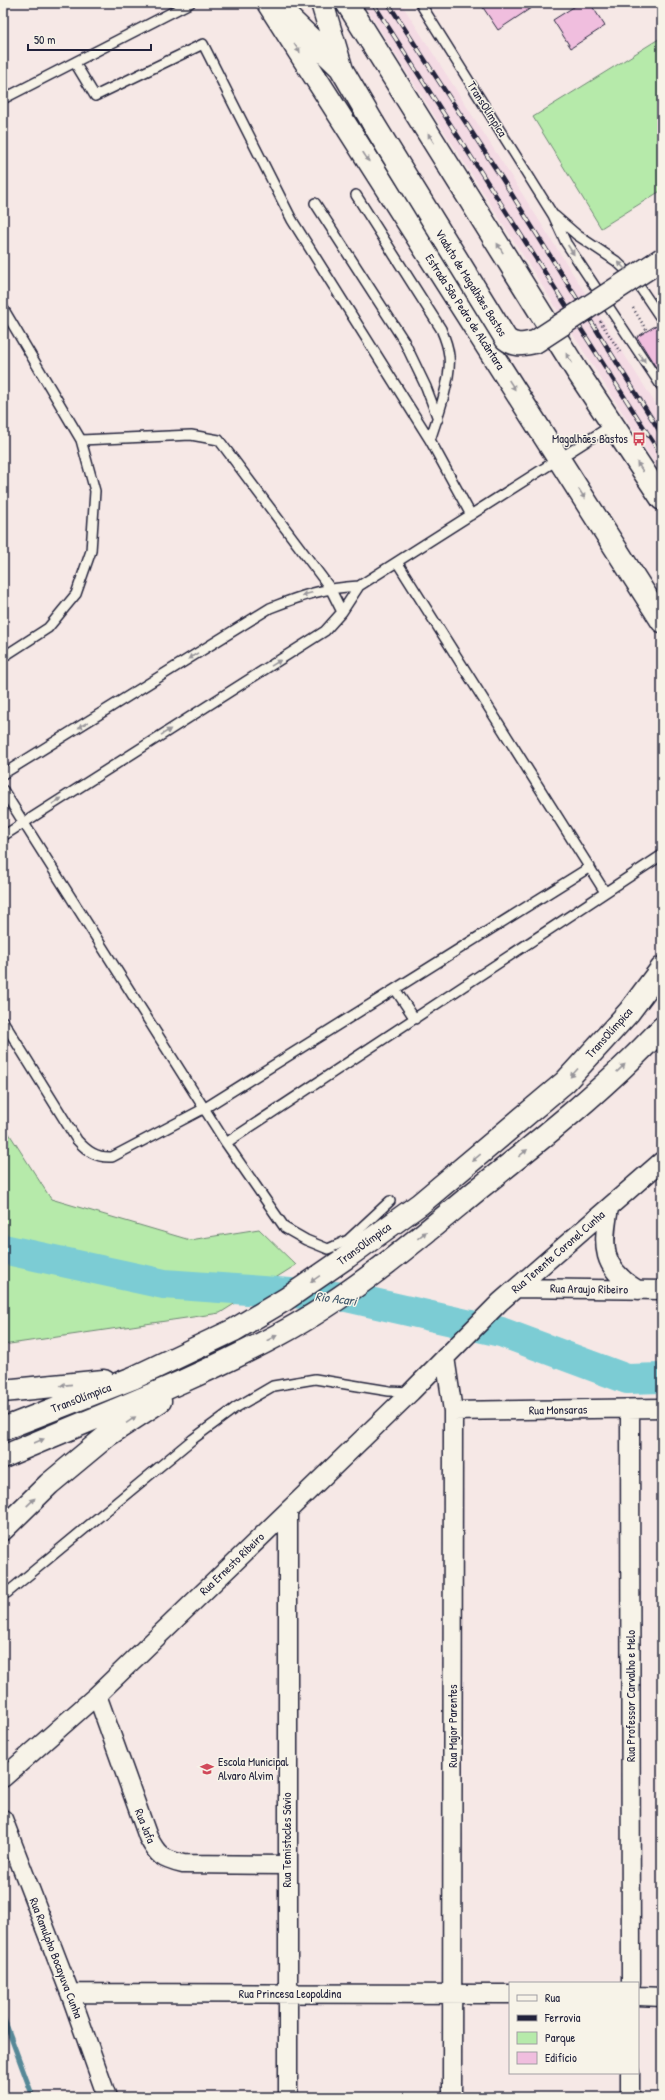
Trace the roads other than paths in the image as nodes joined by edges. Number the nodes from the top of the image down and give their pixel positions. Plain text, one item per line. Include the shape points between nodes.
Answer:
1 (190, 3) edge
2 (268, 3) edge
3 (274, 3) edge
4 (322, 3) edge
5 (347, 3) edge
6 (420, 3) edge
7 (75, 63) junction
8 (342, 70) junction
9 (3, 99) edge
10 (356, 194) dead end
11 (315, 203) dead end
12 (553, 215) junction
13 (662, 259) edge
14 (3, 308) edge
15 (662, 320) edge
16 (662, 388) edge
17 (438, 419) junction
18 (612, 425) junction
19 (81, 440) junction
20 (430, 440) junction
21 (559, 459) junction
22 (662, 499) edge
23 (471, 515) junction
24 (397, 562) junction
25 (359, 586) junction
26 (330, 588) junction
27 (342, 612) junction
28 (660, 613) edge
29 (3, 657) edge
30 (3, 774) edge
31 (3, 790) edge
32 (24, 822) junction
33 (3, 836) edge
34 (662, 855) edge
35 (590, 867) junction
36 (605, 892) junction
37 (662, 968) edge
38 (395, 989) junction
39 (415, 1019) junction
40 (3, 1021) edge
41 (662, 1028) edge
42 (205, 1108) junction
43 (226, 1143) junction
44 (662, 1161) edge
45 (390, 1201) dead end
46 (609, 1208) junction
47 (517, 1288) junction
48 (638, 1290) junction
49 (662, 1290) edge
50 (451, 1351) junction
51 (234, 1358) junction
52 (133, 1378) junction
53 (3, 1391) edge
54 (411, 1392) junction
55 (662, 1408) edge
56 (630, 1409) junction
57 (453, 1411) junction
58 (3, 1429) edge
59 (3, 1457) edge
60 (288, 1511) junction
61 (3, 1529) edge
62 (7, 1594) dead end
63 (97, 1695) junction
64 (3, 1778) edge
65 (3, 1819) edge
66 (287, 1865) junction
67 (631, 1982) edge
68 (70, 1993) junction
69 (452, 1994) junction
70 (509, 1994) edge
71 (288, 1995) junction
72 (639, 1996) edge
73 (662, 1996) edge
74 (630, 2074) edge
75 (107, 2097) edge
76 (288, 2097) edge
77 (452, 2097) edge
78 (630, 2097) edge

1 - 7 lane
2 -> 21 main road, Estrada São Pedro de Alcântara
3 - 8 main road, Viaduto de Magalhães Bastos
4 - 8 main road, Viaduto de Magalhães Bastos
18 -> 5 main road
6 - 12 lane, TransOlímpica
7 - 9 lane
7 - 20 lane via 95,96 203,44 292,220
8 - 13 main road, Viaduto de Magalhães Bastos, bridge via 372,123 506,339 511,343 518,345 535,342
10 - 17 lane via 441,329 447,343 449,370
11 - 17 lane via 404,341
15 -> 12 lane, TransOlímpica via 633,277 616,261
12 -> 16 lane, TransOlímpica via 566,243
14 - 19 lane
17 - 20 lane
18 - 21 lane
22 -> 18 main road
19 - 26 lane via 191,435 219,440
19 - 29 lane via 95,491 91,552 76,594 48,628
20 - 23 lane
21 - 23 lane
21 -> 28 main road, Estrada São Pedro de Alcântara
23 - 24 lane
24 - 25 lane
24 - 35 lane
25 - 26 lane
25 - 27 lane
26 - 27 lane
26 -> 30 lane via 301,595 270,608
32 -> 27 lane via 294,652 325,631
31 - 32 lane
32 - 33 lane
32 - 42 lane
34 - 36 lane
35 - 36 lane
35 - 38 lane
36 - 39 lane
37 -> 52 main road, TransOlímpica via 629,1012 565,1082 420,1204 286,1299 234,1330
38 - 39 lane
38 - 42 lane
39 - 43 lane
40 - 42 lane via 77,1140 87,1151 104,1158 112,1158
51 -> 41 main road, TransOlímpica via 319,1311 392,1260 534,1145 598,1090
42 - 43 lane
43 - 45 lane via 285,1228 328,1249 348,1240
44 - 46 street, Rua Tenente Coronel Cunha
46 - 47 street, Rua Tenente Coronel Cunha
46 - 48 street via 604,1234 607,1256 616,1274
47 - 48 street, Rua Araujo Ribeiro
47 - 50 street, Rua Tenente Coronel Cunha
48 - 49 street, Rua Araujo Ribeiro
50 - 54 street, Rua Ernesto Ribeiro
50 - 57 street, Rua Major Parentes
59 -> 51 main road, TransOlímpica
61 -> 51 main road via 49,1484 108,1435
52 -> 53 main road
52 - 58 main road, TransOlímpica
54 - 60 street, Rua Ernesto Ribeiro
54 - 62 lane via 315,1379 273,1386 235,1408 193,1439
55 - 56 street, Rua Monsaras
56 - 57 street, Rua Monsaras
56 - 67 street, Rua Professor Carvalho e Melo
57 - 69 street, Rua Major Parentes
60 - 63 street, Rua Ernesto Ribeiro
60 - 66 street, Rua Temistocles Sávio
63 - 64 street, Rua Ernesto Ribeiro
63 - 66 street, Rua Jafa via 156,1853 167,1860 183,1864
65 - 68 street, Rua Ranulpho Bocayuva Cunha
66 - 71 street, Rua Temistocles Sávio
68 - 71 street, Rua Princesa Leopoldina
68 - 75 street, Rua Ranulpho Bocayuva Cunha
69 - 70 street, Rua Princesa Leopoldina
69 - 71 street, Rua Princesa Leopoldina
69 - 77 street, Rua Major Parentes
71 - 76 street, Rua Temistocles Sávio
72 - 73 street
74 - 78 street

